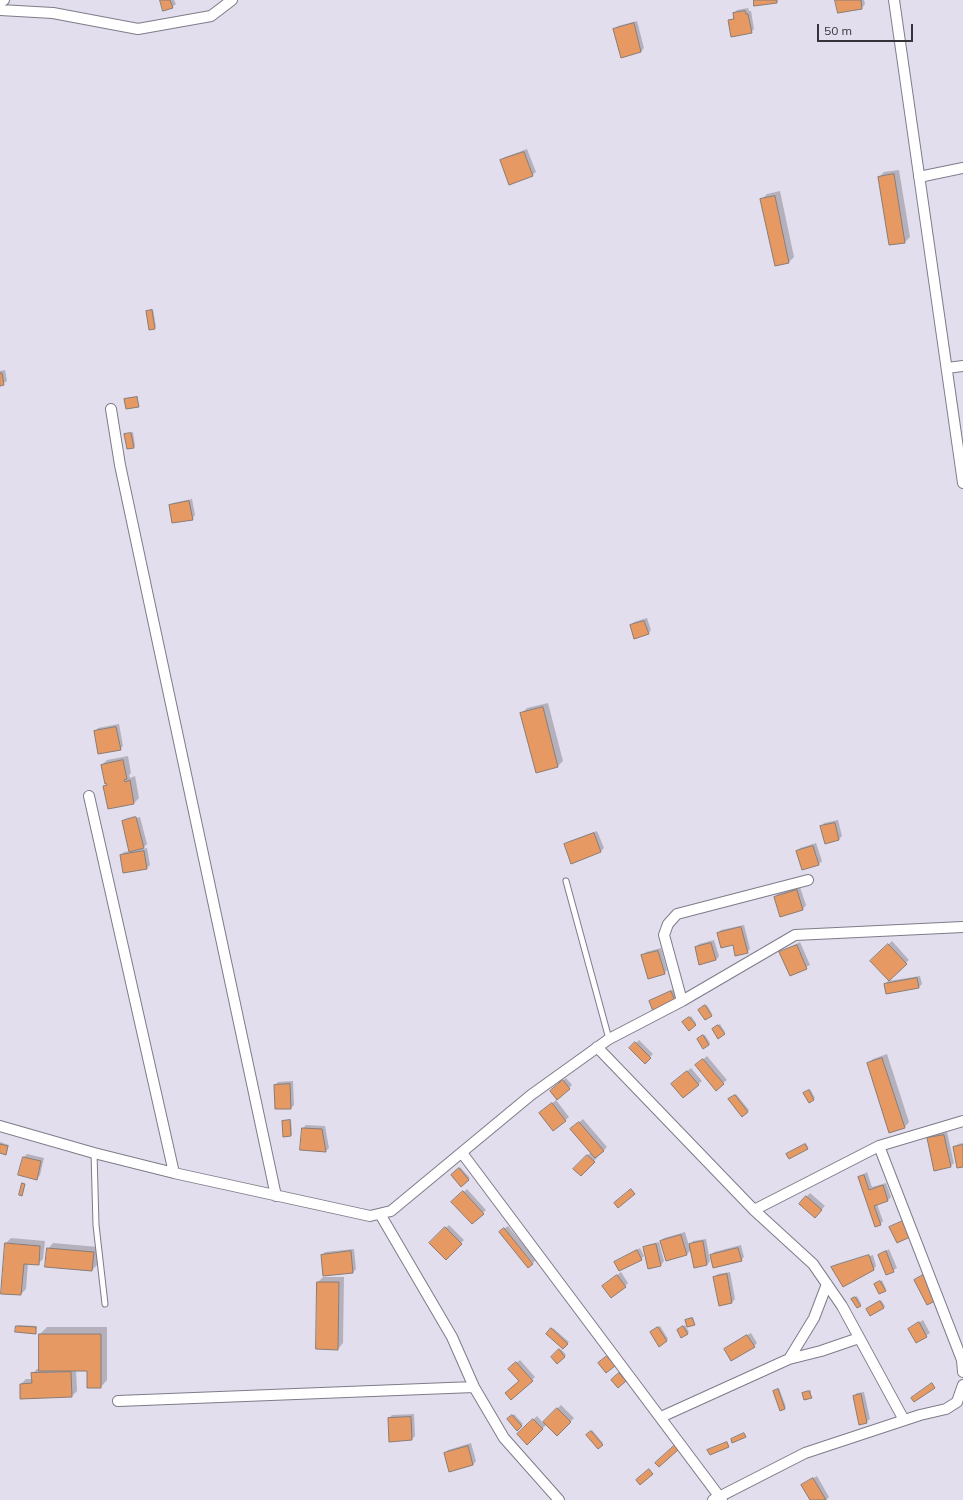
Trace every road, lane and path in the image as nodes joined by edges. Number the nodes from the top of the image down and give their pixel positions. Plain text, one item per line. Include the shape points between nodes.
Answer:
1 (4, 0) edge
2 (232, 0) edge
3 (894, 0) edge
4 (0, 2) edge
5 (0, 10) edge
6 (963, 168) edge
7 (919, 176) junction
8 (963, 366) edge
9 (947, 368) junction
10 (111, 409) dead end
11 (962, 470) edge
12 (963, 482) edge
13 (89, 796) dead end
14 (808, 880) dead end
15 (566, 881) dead end
16 (963, 927) edge
17 (682, 1001) junction
18 (609, 1039) junction
19 (597, 1047) junction
20 (963, 1121) edge
21 (0, 1126) edge
22 (880, 1146) junction
23 (94, 1153) junction
24 (462, 1153) junction
25 (174, 1173) junction
26 (276, 1196) junction
27 (754, 1210) junction
28 (380, 1214) junction
29 (826, 1284) junction
30 (105, 1304) dead end
31 (859, 1338) junction
32 (789, 1359) junction
33 (963, 1372) edge
34 (963, 1385) edge
35 (474, 1387) junction
36 (118, 1400) dead end
37 (660, 1417) junction
38 (904, 1420) junction
39 (718, 1499) edge
40 (559, 1500) edge

1 - 4 street
2 - 5 street via 211,16 138,29 53,13
3 - 7 street
6 - 7 street
7 - 9 street
8 - 9 street
9 - 11 street
10 - 26 street via 122,473
11 - 12 street
13 - 25 street
14 - 17 street via 676,914 664,935
15 - 18 lane
16 - 17 street via 795,935
17 - 18 street
18 - 19 street
19 - 24 street via 531,1095
19 - 27 street
20 - 22 street
21 - 23 street
22 - 27 street
22 - 33 street via 962,1360
23 - 25 street
23 - 30 lane via 96,1225
24 - 28 street via 391,1211
24 - 37 street
25 - 26 street
26 - 28 street via 370,1216
27 - 29 street via 813,1264
28 - 35 street via 452,1337
29 - 31 street via 842,1306
29 - 32 street via 814,1318
31 - 32 street
31 - 38 street
32 - 37 street
34 - 38 street via 957,1402 946,1409
35 - 36 street
35 - 40 street via 504,1438
37 - 39 street
38 - 39 street via 805,1453

